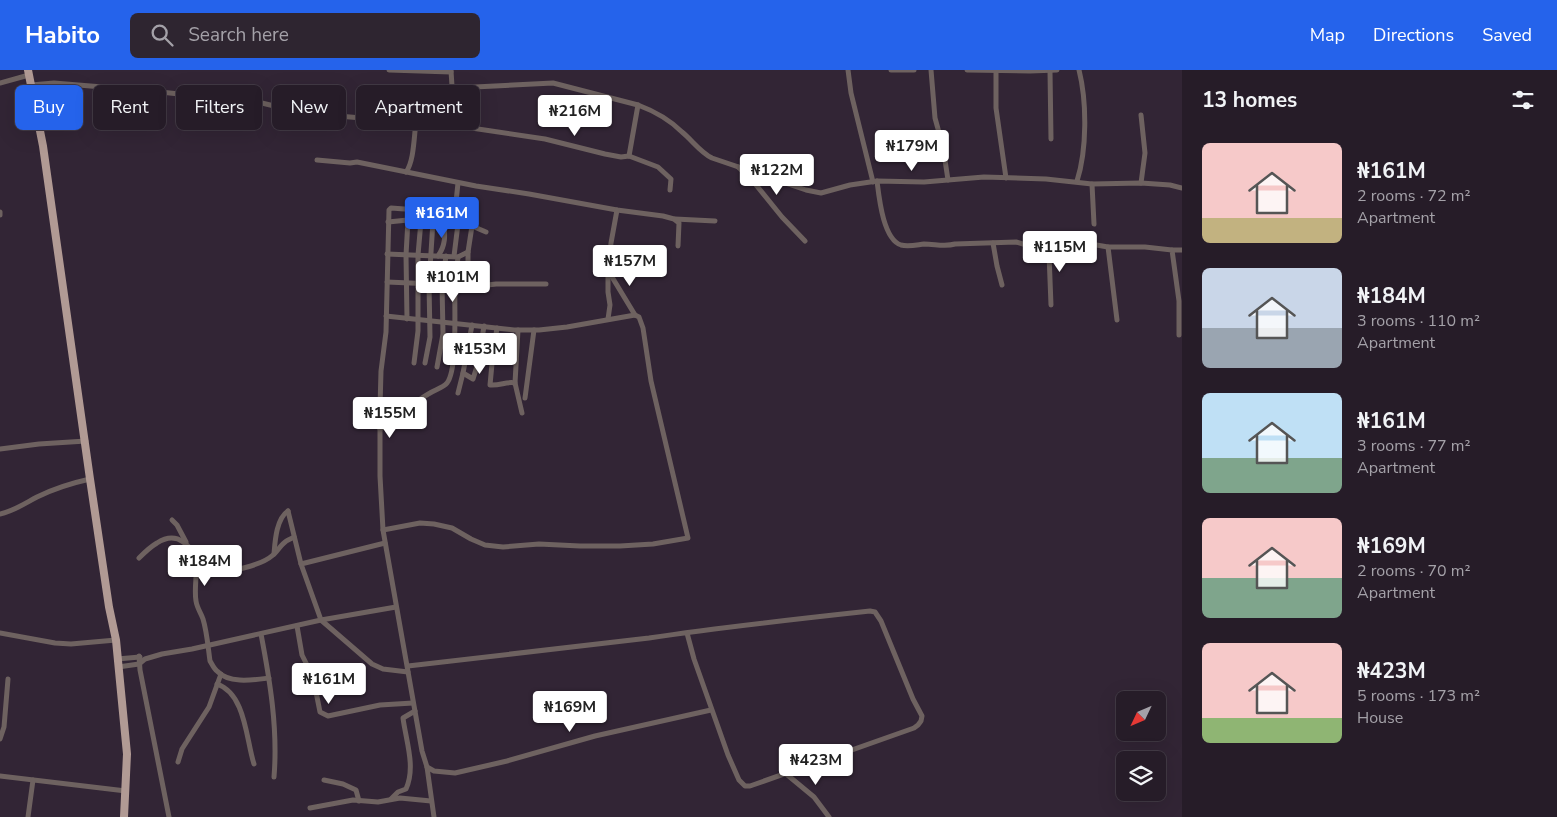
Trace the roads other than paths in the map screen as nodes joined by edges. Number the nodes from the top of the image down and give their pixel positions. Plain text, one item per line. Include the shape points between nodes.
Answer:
1 (389, 70) edge
2 (848, 70) edge
3 (891, 70) edge
4 (914, 70) edge
5 (931, 70) edge
6 (966, 70) edge
7 (1057, 70) edge
8 (1079, 70) edge
9 (451, 71) edge
10 (996, 71) edge
11 (1050, 71) edge
12 (29, 73) edge
13 (0, 82) edge
14 (31, 85) joint
15 (78, 85) edge
16 (83, 85) edge
17 (453, 85) edge
18 (480, 87) edge
19 (638, 105) junction
20 (1140, 115) dead end
21 (356, 117) edge
22 (40, 130) edge
23 (415, 130) edge
24 (476, 130) edge
25 (1051, 139) dead end
26 (628, 156) junction
27 (317, 160) dead end
28 (735, 165) junction
29 (406, 172) junction
30 (1006, 178) junction
31 (948, 180) junction
32 (875, 181) junction
33 (1077, 181) junction
34 (1141, 182) junction
35 (458, 183) junction
36 (1092, 184) junction
37 (1182, 188) edge
38 (670, 190) dead end
39 (616, 210) junction
40 (674, 219) junction
41 (408, 220) junction
42 (422, 221) junction
43 (433, 221) junction
44 (715, 221) dead end
45 (388, 222) junction
46 (444, 222) junction
47 (458, 224) junction
48 (1094, 224) dead end
49 (472, 226) junction
50 (486, 232) dead end
51 (806, 241) dead end
52 (993, 243) junction
53 (1047, 245) junction
54 (678, 246) dead end
55 (1108, 247) junction
56 (1172, 250) junction
57 (1182, 250) edge
58 (468, 252) junction
59 (387, 254) junction
60 (406, 255) junction
61 (418, 255) junction
62 (432, 256) junction
63 (438, 256) junction
64 (446, 256) junction
65 (456, 256) junction
66 (468, 261) junction
67 (609, 272) junction
68 (387, 282) junction
69 (406, 283) junction
70 (418, 284) junction
71 (429, 284) junction
72 (442, 284) junction
73 (455, 284) junction
74 (546, 284) dead end
75 (468, 285) junction
76 (1002, 285) dead end
77 (1051, 305) dead end
78 (635, 315) junction
79 (386, 316) junction
80 (1180, 316) edge
81 (407, 319) junction
82 (608, 319) junction
83 (419, 320) junction
84 (1116, 320) dead end
85 (430, 321) junction
86 (444, 322) junction
87 (454, 323) junction
88 (472, 325) junction
89 (484, 326) junction
90 (497, 328) junction
91 (518, 330) junction
92 (534, 330) junction
93 (1179, 335) dead end
94 (414, 363) dead end
95 (426, 363) dead end
96 (437, 367) dead end
97 (463, 373) junction
98 (515, 383) junction
99 (458, 393) dead end
100 (525, 398) dead end
101 (522, 413) dead end
102 (380, 429) junction
103 (86, 441) junction
104 (0, 449) edge
105 (90, 479) junction
106 (0, 514) edge
107 (172, 520) dead end
108 (383, 530) junction
109 (294, 537) junction
110 (186, 543) junction
111 (385, 543) junction
112 (192, 550) junction
113 (274, 555) junction
114 (139, 558) dead end
115 (301, 564) junction
116 (396, 607) junction
117 (321, 620) junction
118 (297, 626) junction
119 (0, 633) edge
120 (687, 633) junction
121 (261, 634) junction
122 (116, 640) junction
123 (208, 646) junction
124 (138, 656) junction
125 (145, 659) junction
126 (118, 663) junction
127 (139, 664) junction
128 (408, 669) junction
129 (221, 674) junction
130 (269, 678) junction
131 (8, 679) dead end
132 (217, 684) junction
133 (414, 703) junction
134 (711, 710) junction
135 (415, 711) junction
136 (0, 739) edge
137 (178, 762) dead end
138 (254, 764) dead end
139 (427, 767) junction
140 (785, 773) junction
141 (0, 776) edge
142 (274, 777) dead end
143 (33, 780) junction
144 (324, 780) dead end
145 (126, 790) junction
146 (390, 800) junction
147 (359, 801) junction
148 (431, 801) junction
149 (310, 808) dead end
150 (28, 817) edge
151 (124, 817) edge
152 (169, 817) edge
153 (434, 817) edge
154 (829, 817) edge

1 - 9 street
2 - 32 street via 851,93
3 - 4 street
5 - 31 street via 935,118
6 - 10 street
7 - 11 street
8 - 33 street via 1085,106 1084,151
9 - 17 street
10 - 11 street
10 - 30 street via 996,108
11 - 25 street
12 - 13 street
12 - 14 main road
14 - 15 street
16 - 21 street via 245,99 314,114
18 - 19 street via 553,83
19 - 26 street
19 - 28 street via 681,130 707,155
20 - 34 street via 1145,153
22 - 103 main road
23 - 29 street via 411,162
24 - 26 street via 545,139 605,154
26 - 38 street via 658,167 670,179
27 - 29 street via 357,162
28 - 32 street via 821,193
28 - 51 street
29 - 35 street
30 - 31 street
30 - 33 street
31 - 32 street
32 - 52 street via 889,233 897,243 946,246
33 - 36 street
34 - 36 street
34 - 37 street
35 - 39 street
35 - 45 street via 458,208 391,208
36 - 48 street
39 - 40 street
39 - 67 street
40 - 44 street
40 - 54 street via 679,223
41 - 42 street
41 - 45 street
41 - 60 street
42 - 43 street
42 - 61 street
43 - 46 street
43 - 62 street
45 - 59 street
46 - 47 street
46 - 63 street via 445,243
47 - 49 street
47 - 65 street
49 - 50 street
49 - 58 street
52 - 53 street via 1021,243 1036,248
52 - 76 street
53 - 55 street via 1085,243
53 - 77 street
55 - 56 street
55 - 84 street
56 - 57 street
56 - 80 street
58 - 65 street
58 - 66 street
59 - 60 street
59 - 68 street
60 - 61 street
60 - 69 street
61 - 62 street
61 - 70 street
62 - 63 street
62 - 71 street
63 - 64 street
64 - 65 street
64 - 72 street
65 - 66 street
65 - 73 street
66 - 75 street
67 - 78 street
67 - 82 street
68 - 69 street
68 - 79 street
69 - 70 street
69 - 81 street
70 - 71 street
70 - 83 street
71 - 72 street
71 - 85 street
72 - 73 street
72 - 86 street
73 - 75 street
73 - 87 street
74 - 75 street
78 - 82 street
78 - 108 street via 642,321 651,381 688,538 628,546 540,544 503,547 485,544 452,528 434,524 420,523
79 - 81 street
79 - 102 street
80 - 93 street
81 - 83 street
82 - 92 street
83 - 85 street
83 - 94 street
85 - 86 street
85 - 95 street
86 - 87 street
86 - 96 street
87 - 88 street
87 - 102 street via 454,356 446,384
88 - 89 street
88 - 97 street
89 - 90 street
89 - 97 street via 473,379
90 - 91 street
90 - 98 street via 490,385
91 - 92 street
91 - 98 street
92 - 100 street
97 - 99 street
98 - 101 street
102 - 108 street
103 - 104 street
103 - 105 main road
105 - 106 street
105 - 122 main road
107 - 110 street
108 - 111 street
109 - 113 street via 284,542
109 - 113 street via 288,511 277,533
109 - 115 street
110 - 112 street
110 - 114 street via 178,538 167,538
111 - 115 street
111 - 116 street
112 - 113 street via 207,566 223,571 253,566
112 - 123 street via 196,567 196,603 203,618
115 - 117 street
116 - 117 street
116 - 128 street
117 - 118 street
117 - 128 street via 372,664 383,669
118 - 121 street
118 - 133 street via 302,655 312,678 320,712 328,716 380,704
119 - 122 street via 55,644
120 - 128 street
120 - 134 street
120 - 140 street via 870,611 878,616 922,716 921,721 914,728
121 - 123 street
121 - 130 street
122 - 126 main road
123 - 125 street
123 - 129 street via 210,661
124 - 125 street
124 - 126 street
124 - 127 street
125 - 127 street
126 - 127 street
126 - 145 main road via 127,754
127 - 152 street
128 - 133 street
129 - 130 street via 240,680
129 - 132 street
130 - 142 street via 276,740
131 - 136 street
132 - 137 street via 210,707 182,749
132 - 138 street via 231,693 238,706 246,725
133 - 135 street
134 - 139 street via 454,773
134 - 140 street via 728,756 745,786
135 - 139 street
135 - 146 street via 403,718 410,779 406,789
139 - 148 street
140 - 154 street via 814,797
141 - 143 street
143 - 145 street
143 - 150 street
144 - 147 street via 356,790
145 - 151 main road
146 - 147 street
146 - 148 street
147 - 149 street
148 - 153 street

